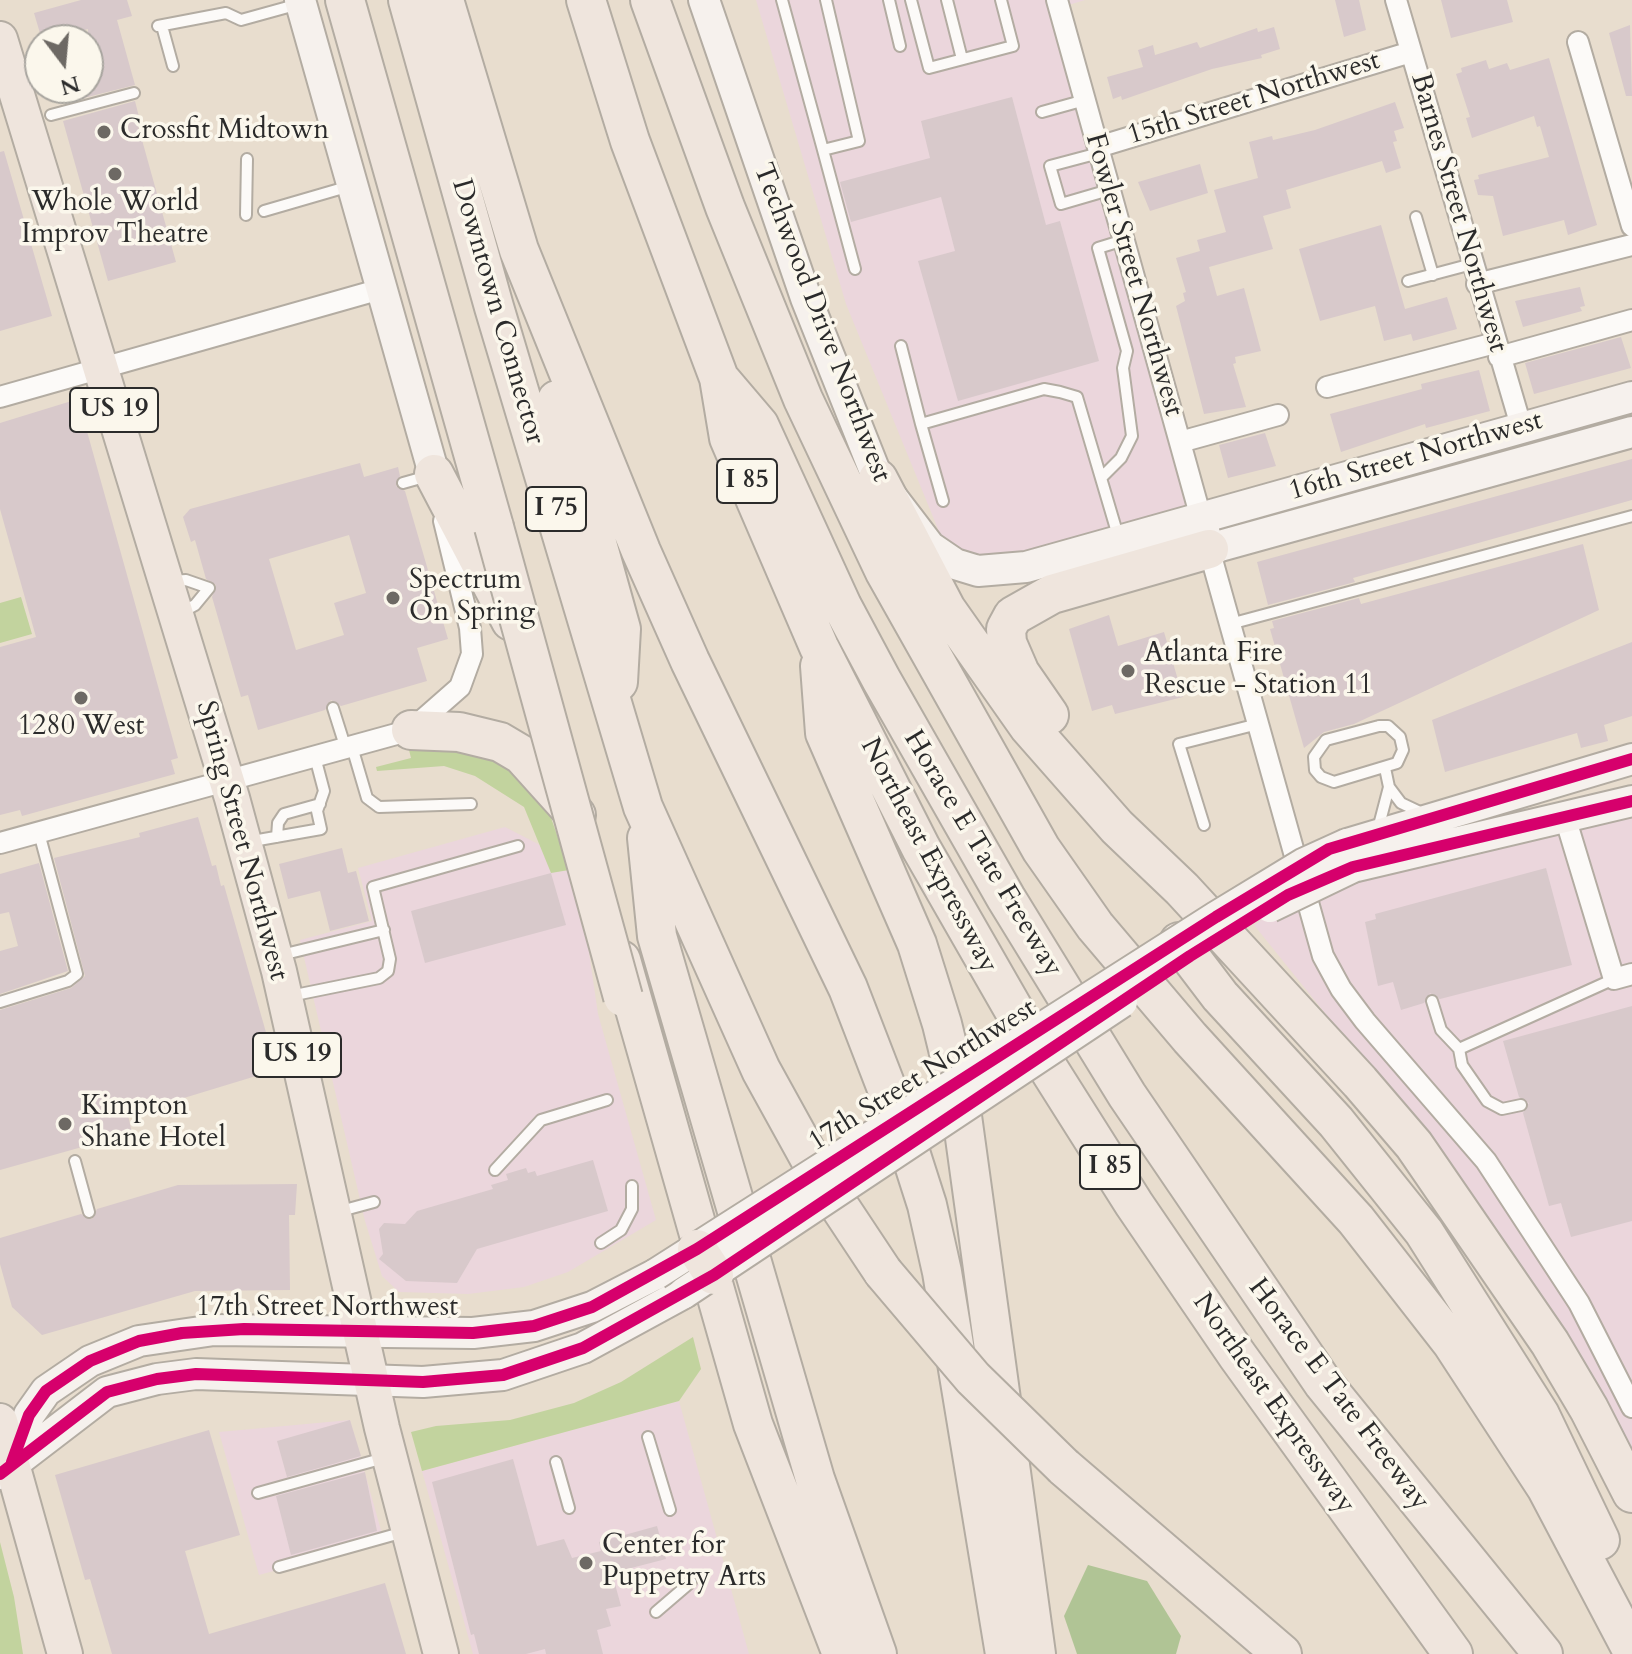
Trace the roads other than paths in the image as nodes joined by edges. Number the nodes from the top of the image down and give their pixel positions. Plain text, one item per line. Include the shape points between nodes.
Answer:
1 (345, 0) edge
2 (408, 0) edge
3 (444, 0) edge
4 (586, 0) edge
5 (650, 0) edge
6 (704, 0) edge
7 (782, 0) edge
8 (826, 0) edge
9 (889, 0) edge
10 (911, 0) edge
11 (947, 0) edge
12 (1001, 0) edge
13 (1057, 0) edge
14 (1396, 0) edge
15 (300, 2) edge
16 (0, 39) edge
17 (1578, 42) dead end
18 (900, 46) dead end
19 (1411, 52) junction
20 (962, 59) junction
21 (173, 66) dead end
22 (134, 93) dead end
23 (1085, 100) junction
24 (1042, 112) dead end
25 (28, 113) junction
26 (823, 150) junction
27 (1098, 150) junction
28 (247, 159) dead end
29 (352, 186) junction
30 (1109, 190) junction
31 (264, 211) dead end
32 (246, 215) dead end
33 (1416, 217) dead end
34 (1632, 226) edge
35 (1124, 240) junction
36 (1632, 245) edge
37 (519, 250) junction
38 (855, 269) dead end
39 (1474, 274) junction
40 (1433, 275) junction
41 (1408, 281) dead end
42 (381, 289) junction
43 (1632, 320) edge
44 (901, 346) dead end
45 (1497, 350) junction
46 (101, 369) junction
47 (719, 378) junction
48 (1327, 387) dead end
49 (0, 397) edge
50 (1632, 397) edge
51 (1278, 415) dead end
52 (921, 424) junction
53 (1521, 426) junction
54 (1632, 432) edge
55 (1180, 442) junction
56 (1101, 478) junction
57 (418, 479) junction
58 (878, 479) junction
59 (943, 501) dead end
60 (1632, 516) edge
61 (1205, 534) junction
62 (1115, 557) junction
63 (1230, 624) junction
64 (819, 647) junction
65 (333, 708) dead end
66 (617, 711) junction
67 (1258, 724) junction
68 (411, 730) junction
69 (349, 748) junction
70 (315, 757) junction
71 (1632, 759) edge
72 (992, 762) junction
73 (1385, 768) junction
74 (227, 781) junction
75 (1389, 787) junction
76 (1632, 801) edge
77 (320, 804) junction
78 (471, 804) dead end
79 (643, 807) junction
80 (1431, 817) junction
81 (1565, 817) junction
82 (583, 823) junction
83 (1204, 825) dead end
84 (39, 833) junction
85 (1375, 835) junction
86 (2, 838) edge
87 (260, 840) junction
88 (518, 846) dead end
89 (1350, 855) junction
90 (1182, 889) junction
91 (384, 930) junction
92 (1184, 949) junction
93 (275, 958) junction
94 (1623, 977) edge
95 (284, 998) junction
96 (1432, 1001) dead end
97 (0, 1002) edge
98 (1459, 1049) junction
99 (607, 1100) dead end
100 (1521, 1105) dead end
101 (75, 1161) dead end
102 (495, 1170) dead end
103 (632, 1186) dead end
104 (374, 1202) dead end
105 (89, 1212) dead end
106 (332, 1213) junction
107 (601, 1243) dead end
108 (706, 1262) junction
109 (360, 1332) junction
110 (371, 1379) junction
111 (1632, 1407) edge
112 (0, 1421) edge
113 (648, 1437) dead end
114 (389, 1457) junction
115 (556, 1462) dead end
116 (6, 1468) edge
117 (258, 1493) dead end
118 (1632, 1493) edge
119 (569, 1508) dead end
120 (670, 1510) dead end
121 (408, 1531) junction
122 (279, 1567) dead end
123 (691, 1582) dead end
124 (656, 1612) dead end
125 (1632, 1620) edge
126 (1632, 1650) edge
127 (65, 1654) edge
128 (441, 1654) edge
129 (842, 1654) edge
130 (877, 1654) edge
131 (1005, 1654) edge
132 (1036, 1654) edge
133 (1282, 1654) edge
134 (1453, 1654) edge
135 (1543, 1654) edge

1 - 108 highway, bridge via 575,815 679,1206
2 - 66 highway, Downtown Connector / I 75 via 494,307
3 - 37 highway
4 - 47 highway via 630,141
5 - 72 highway via 725,207 803,399 885,572
6 - 58 main road, Techwood Drive Northwest via 806,298
7 - 26 lane
8 - 26 lane via 859,141
9 - 18 lane
10 - 20 lane via 929,68
11 - 20 lane
12 - 20 lane via 1013,46
13 - 23 street, Fowler Street Northwest
14 - 19 street, Barnes Street Northwest
15 - 21 lane via 241,20 226,13 160,26
15 - 29 main road
16 - 25 main road, Spring Street Northwest / US 19
17 - 34 street
19 - 27 street, 15th Street Northwest
19 - 39 street, Barnes Street Northwest
22 - 25 lane
23 - 24 lane
23 - 27 street, Fowler Street Northwest
25 - 46 main road, Spring Street Northwest / US 19
26 - 38 lane
27 - 30 street, Fowler Street Northwest
27 - 30 lane via 1050,166 1061,204
28 - 32 lane
29 - 31 lane
29 - 42 main road
30 - 35 street, Fowler Street Northwest
33 - 40 lane
35 - 55 street, Fowler Street Northwest
35 - 56 lane via 1098,248 1127,351 1123,368 1132,436 1121,458
36 - 39 street
37 - 66 highway via 527,299 621,629
37 - 131 highway via 641,551 848,988 904,1133 942,1272
39 - 40 lane
39 - 45 street, Barnes Street Northwest
40 - 41 lane
42 - 46 street
42 - 57 main road
43 - 45 street
44 - 52 lane
45 - 48 street
45 - 53 street, Barnes Street Northwest
46 - 49 street
46 - 74 main road, Spring Street Northwest / US 19
47 - 64 highway, Northeast Expressway / I 85 via 729,438
47 - 135 highway, Horace E Tate Freeway via 759,425 887,692 1127,1095 1323,1383
50 - 53 main road, 16th Street Northwest
51 - 55 street
52 - 56 lane via 1044,389 1077,397
52 - 59 lane
53 - 61 main road, 16th Street Northwest
54 - 61 main road, 16th Street Northwest
55 - 61 street, Fowler Street Northwest
56 - 62 lane
57 - 68 street via 470,628 472,654 460,687
57 - 82 highway via 493,585 547,701
58 - 62 main road, Techwood Drive Northwest via 930,547 967,568
58 - 72 highway via 943,652
58 - 90 highway via 940,598 995,684 1117,827
60 - 63 lane
61 - 62 highway
61 - 63 street, Fowler Street Northwest
62 - 90 highway via 1013,616 1006,629 1007,643 1031,691
63 - 67 street, Fowler Street Northwest
64 - 132 highway via 825,733 917,944 959,1094
64 - 134 highway, Northeast Expressway / I 85 via 921,848 1083,1125 1237,1355
65 - 69 lane
66 - 79 highway, Downtown Connector / I 75
67 - 83 lane via 1179,744
67 - 111 street, Fowler Street Northwest via 1323,956 1341,989 1486,1161 1579,1303
68 - 69 street
68 - 82 highway via 469,733 500,742 522,755
69 - 70 street
69 - 78 lane via 367,798 379,807
70 - 74 street
70 - 77 lane via 324,791
71 - 80 main road, 17th Street Northwest
72 - 126 highway via 1041,849 1095,926 1356,1220 1452,1343 1546,1487
73 - 73 lane via 1397,763 1403,750 1400,737 1388,726 1326,740 1314,757 1315,770 1329,782
73 - 75 lane
74 - 84 street
74 - 87 main road, Spring Street Northwest / US 19
75 - 80 lane via 1401,803
75 - 85 lane
76 - 81 main road, 17th Street Northwest
77 - 87 lane via 284,814
77 - 87 lane via 321,829
79 - 130 highway, I 75 via 657,936 815,1479
79 - 133 highway, bridge via 761,1070 820,1177 883,1272 973,1378 1064,1467
80 - 85 main road, 17th Street Northwest
81 - 89 main road, 17th Street Northwest
81 - 94 street
82 - 129 highway via 753,1424
84 - 86 street
84 - 97 lane via 77,974
85 - 89 main road, 17th Street Northwest
87 - 93 main road, Spring Street Northwest / US 19
88 - 91 lane via 373,887
89 - 92 main road, 17th Street Northwest, bridge via 1288,895
90 - 118 highway via 1414,1145 1550,1343
91 - 93 lane
91 - 95 lane via 390,959 388,971 379,978
92 - 108 main road, 17th Street Northwest, bridge
92 - 125 highway via 1336,1122 1424,1232 1540,1415
93 - 95 main road, Spring Street Northwest / US 19
94 - 98 lane
95 - 106 main road, Spring Street Northwest / US 19
96 - 98 lane via 1441,1030
98 - 100 lane via 1462,1065 1487,1101 1502,1109
99 - 102 lane via 541,1120
101 - 105 lane
103 - 107 lane via 632,1209 621,1230
104 - 106 lane
106 - 109 main road, Spring Street Northwest / US 19
108 - 109 main road, 17th Street Northwest, bridge via 656,1274 592,1307 534,1326 473,1333
108 - 110 main road, 17th Street Northwest, bridge via 673,1300 583,1348 503,1375 423,1382
109 - 110 main road, Spring Street Northwest / US 19
109 - 116 main road, 17th Street Northwest via 214,1330 127,1345 90,1361 46,1391 29,1415
110 - 114 main road, Spring Street Northwest / US 19
110 - 116 main road, 17th Street Northwest via 196,1374 157,1379 107,1392
112 - 116 main road
113 - 120 lane
114 - 117 lane
114 - 121 main road, Spring Street Northwest / US 19
115 - 119 lane
116 - 127 main road
121 - 122 lane
121 - 128 main road, Spring Street Northwest / US 19
123 - 124 lane

